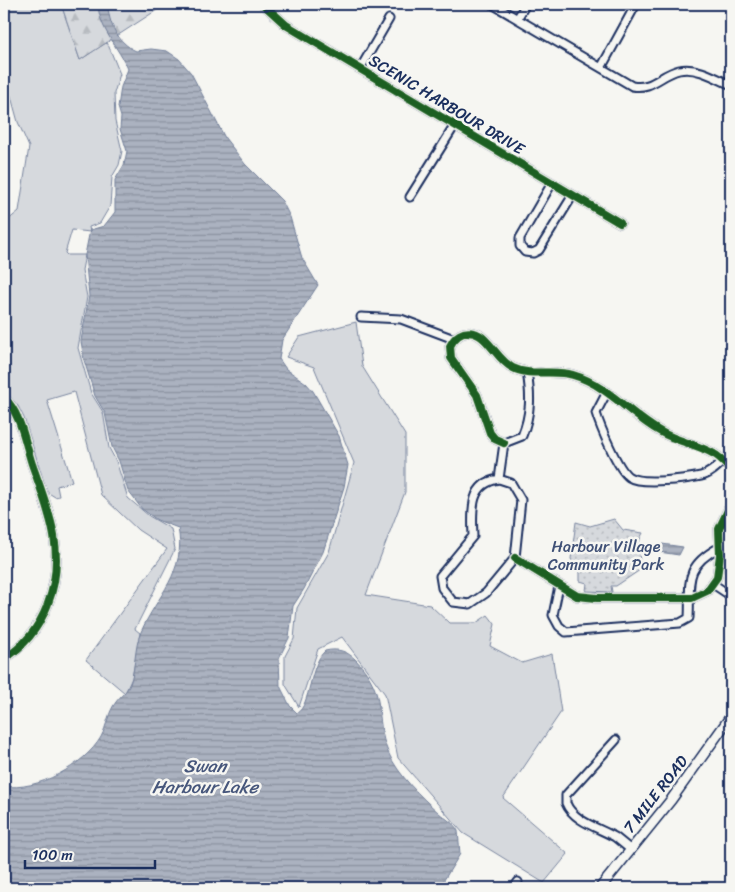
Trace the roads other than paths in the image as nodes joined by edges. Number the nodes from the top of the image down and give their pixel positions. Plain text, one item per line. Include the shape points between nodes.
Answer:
1 (263, 4) edge
2 (492, 4) edge
3 (526, 4) edge
4 (635, 6) dead end
5 (389, 19) dead end
6 (518, 19) junction
7 (601, 68) junction
8 (360, 69) junction
9 (731, 85) edge
10 (455, 125) junction
11 (552, 183) junction
12 (573, 195) junction
13 (410, 197) dead end
14 (620, 223) dead end
15 (361, 317) dead end
16 (454, 339) junction
17 (527, 372) junction
18 (608, 392) junction
19 (4, 398) edge
20 (504, 443) junction
21 (723, 461) junction
22 (731, 469) edge
23 (499, 479) junction
24 (731, 504) edge
25 (718, 548) junction
26 (514, 558) junction
27 (713, 584) junction
28 (559, 586) junction
29 (731, 596) edge
30 (688, 598) junction
31 (4, 659) edge
32 (731, 716) edge
33 (616, 740) dead end
34 (631, 850) junction
35 (600, 888) edge

1 - 8 street, SCENIC HARBOUR DRIVE via 286,24
2 - 6 street
3 - 6 street
4 - 7 street
5 - 8 street
6 - 7 street
7 - 9 street via 637,87 649,86 671,73 684,70 710,75
8 - 10 street, SCENIC HARBOUR DRIVE
10 - 11 street, SCENIC HARBOUR DRIVE
10 - 13 street
11 - 12 street, SCENIC HARBOUR DRIVE
11 - 12 street via 520,238 520,246 525,252 539,250
12 - 14 street, SCENIC HARBOUR DRIVE
15 - 16 street via 401,319
16 - 17 street via 466,332 476,333 483,337 504,364
16 - 20 street via 450,346 451,358 477,395 490,433
17 - 18 street via 572,374
17 - 20 street via 529,418 522,436
18 - 21 street via 661,432 705,449
18 - 21 street via 596,413 628,477 640,482 702,476
19 - 31 street via 15,414 46,505 54,534 57,565 51,596 43,615 22,644
20 - 23 street
21 - 22 street
23 - 26 street via 511,483 521,500
23 - 26 street via 489,480 480,486 474,498 472,536 440,576 442,588 453,602 470,604 486,593
24 - 25 street via 719,529
25 - 27 street via 719,566
25 - 30 street via 699,561 693,570
26 - 28 street
27 - 29 street
27 - 30 street via 697,597
28 - 30 street via 577,596 597,598
28 - 30 street via 553,615 566,632 680,622 689,618
32 - 34 street, 7 MILE ROAD via 683,785
33 - 34 street via 566,795 566,803 597,830 615,837
34 - 35 street, 7 MILE ROAD

